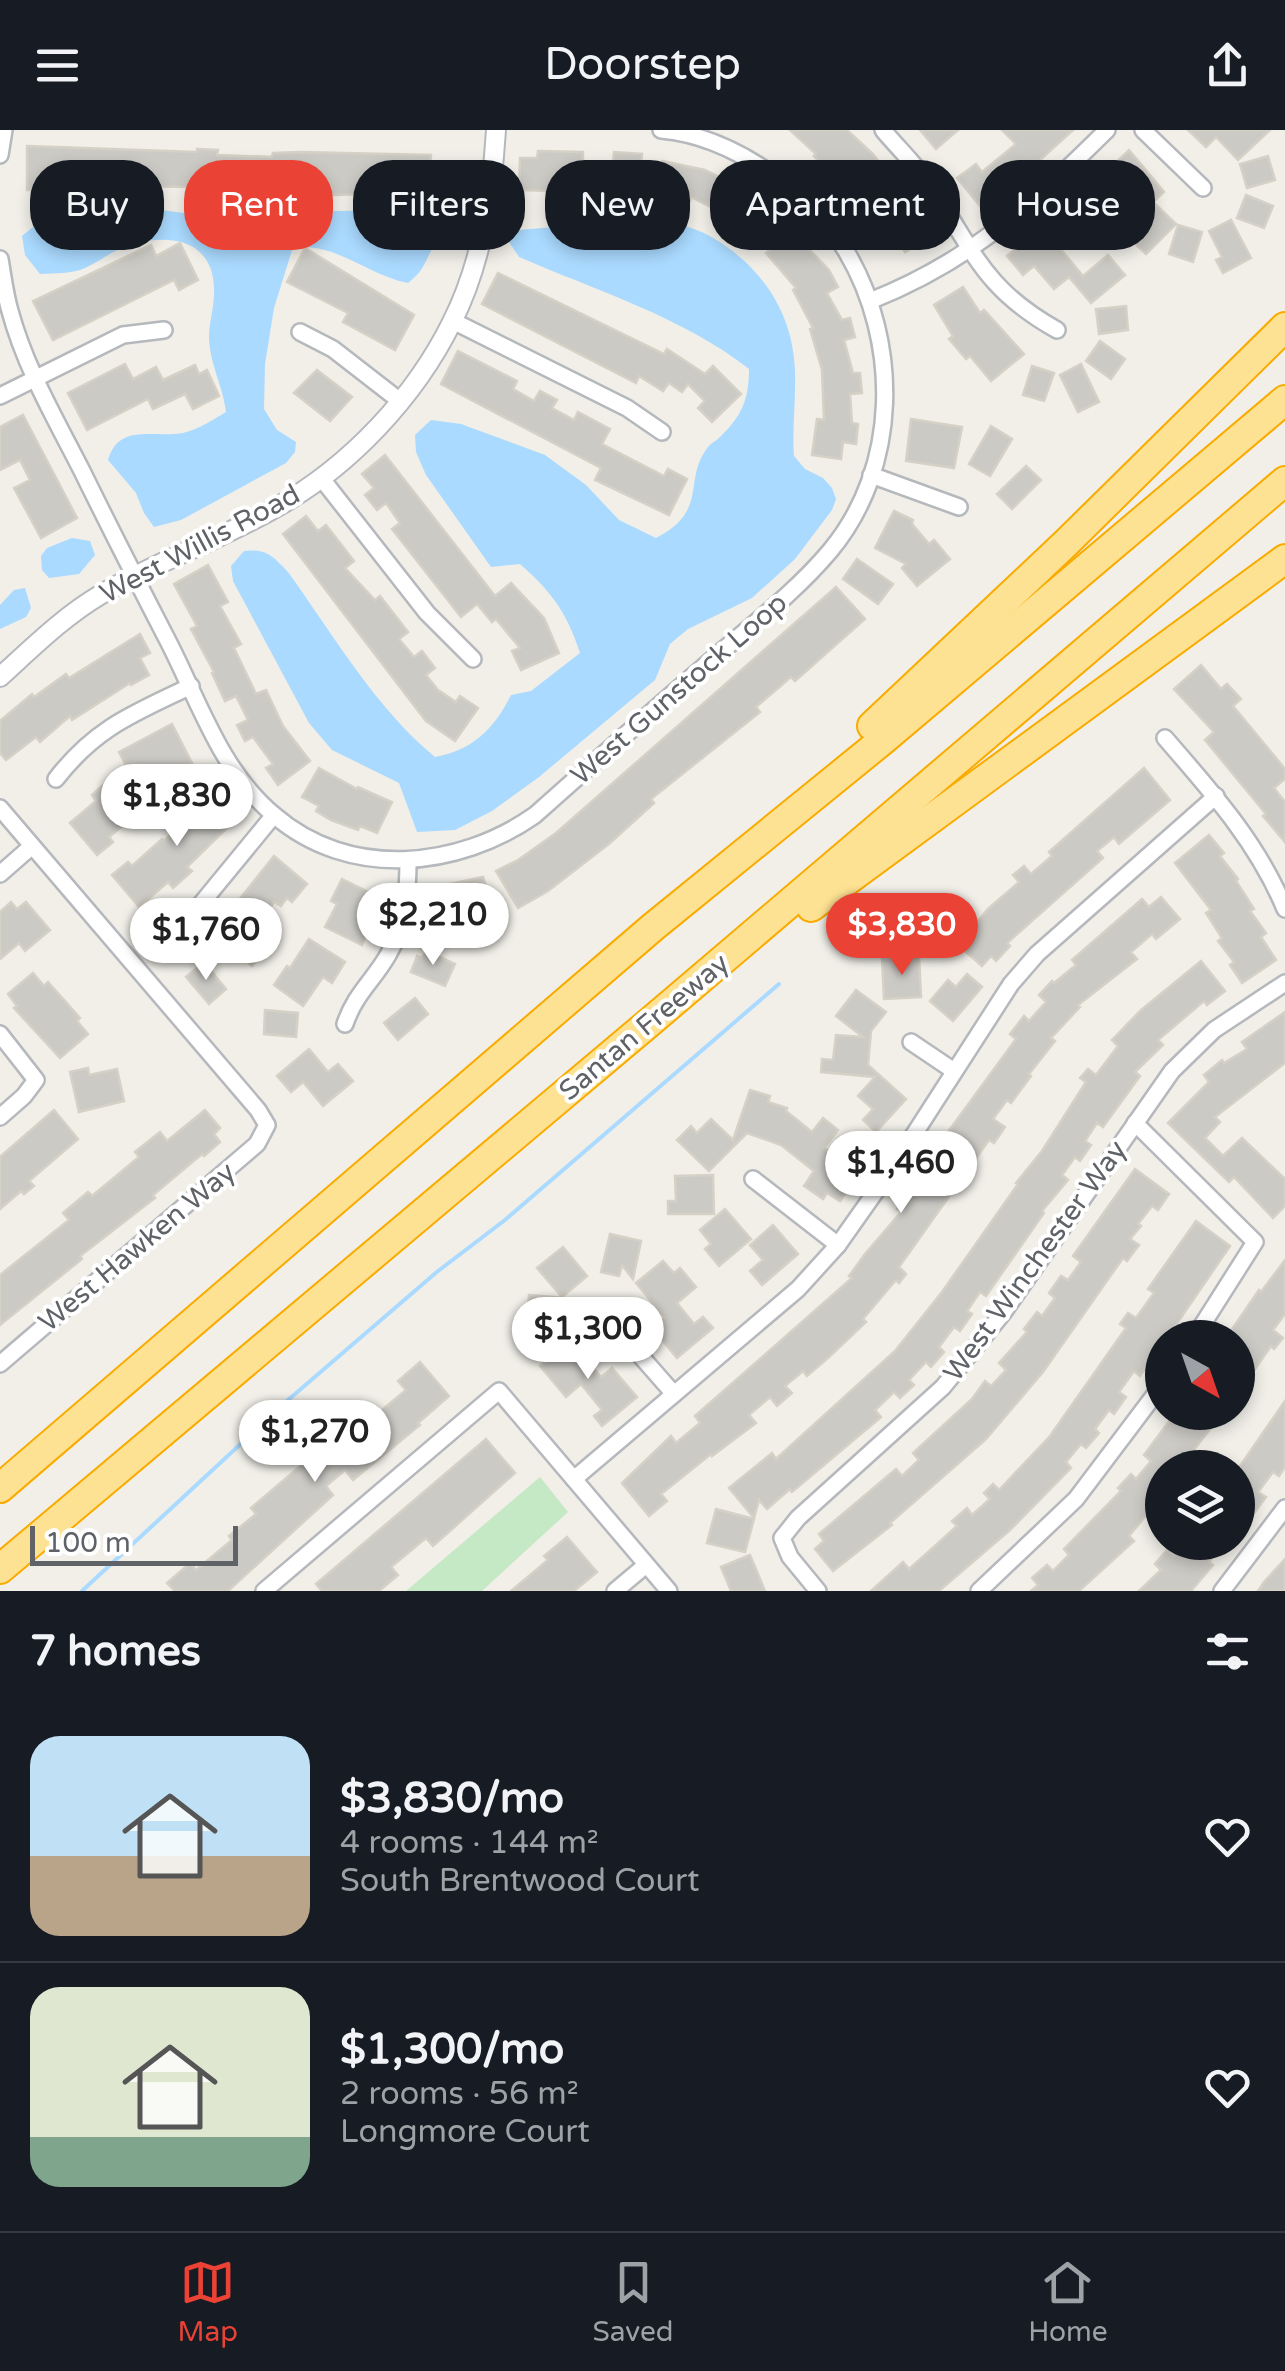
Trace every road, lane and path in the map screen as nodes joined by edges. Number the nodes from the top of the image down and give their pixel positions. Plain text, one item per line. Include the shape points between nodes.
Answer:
1 (4, 130) edge
2 (496, 130) edge
3 (661, 130) edge
4 (883, 130) edge
5 (1106, 130) edge
6 (1144, 130) edge
7 (0, 154) edge
8 (1203, 188) dead end
9 (970, 251) junction
10 (0, 259) edge
11 (870, 301) junction
12 (452, 321) junction
13 (1285, 327) edge
14 (164, 330) dead end
15 (1057, 330) dead end
16 (300, 332) dead end
17 (36, 378) junction
18 (0, 396) edge
19 (400, 400) junction
20 (1285, 400) edge
21 (662, 432) dead end
22 (871, 475) junction
23 (322, 478) junction
24 (1285, 481) edge
25 (959, 508) dead end
26 (1285, 559) edge
27 (134, 576) junction
28 (474, 659) dead end
29 (0, 677) edge
30 (191, 686) junction
31 (1165, 738) dead end
32 (56, 778) dead end
33 (1216, 796) junction
34 (0, 808) edge
35 (274, 816) junction
36 (32, 846) junction
37 (408, 861) junction
38 (0, 874) edge
39 (1281, 887) edge
40 (1285, 908) edge
41 (182, 927) dead end
42 (653, 927) junction
43 (1285, 984) edge
44 (651, 1021) junction
45 (345, 1024) dead end
46 (0, 1034) edge
47 (911, 1042) dead end
48 (954, 1072) junction
49 (0, 1117) edge
50 (1135, 1122) junction
51 (753, 1178) dead end
52 (838, 1245) junction
53 (603, 1314) dead end
54 (1205, 1320) edge
55 (0, 1364) edge
56 (113, 1393) junction
57 (674, 1394) junction
58 (1145, 1408) edge
59 (0, 1477) edge
60 (574, 1479) junction
61 (0, 1488) edge
62 (1285, 1508) edge
63 (646, 1565) junction
64 (0, 1569) edge
65 (264, 1591) edge
66 (615, 1591) edge
67 (668, 1591) edge
68 (818, 1591) edge
69 (979, 1591) edge
70 (1222, 1591) edge

1 - 7 street
2 - 12 street, West Willis Road via 483,230
3 - 11 street, West Gunstock Loop via 727,146 802,198 842,245
4 - 9 street via 928,182
5 - 9 street via 1028,207
6 - 8 street
9 - 11 street
9 - 15 street via 1006,296
10 - 17 street, West Gunstock Loop via 10,312
11 - 22 street, West Gunstock Loop via 886,386
12 - 19 street, West Willis Road
12 - 21 street
13 - 42 highway via 1066,544
14 - 17 street via 123,336
16 - 19 street
17 - 18 street
17 - 27 street, West Gunstock Loop
19 - 23 street, West Willis Road
20 - 42 highway
22 - 25 street
22 - 37 street, West Gunstock Loop via 849,524 806,577 535,815 506,836 460,853
23 - 27 street, West Willis Road via 276,508
23 - 28 street via 427,613
24 - 44 highway, Santan Freeway
26 - 44 highway
27 - 29 street, West Willis Road via 58,624
27 - 30 street, West Gunstock Loop
30 - 32 street via 108,726
30 - 35 street, West Gunstock Loop via 224,758
31 - 33 street
33 - 39 street
33 - 48 street via 1037,954
34 - 36 street
35 - 37 street, West Gunstock Loop via 336,851
35 - 41 street
36 - 38 street
36 - 55 street, West Hawken Way via 267,1125 257,1144
37 - 45 street via 400,929
39 - 40 street
42 - 56 highway
43 - 50 street, West Winchester Way via 1214,1030 1172,1071
44 - 64 highway, Santan Freeway
46 - 49 street via 36,1080
47 - 48 street
48 - 52 street
50 - 54 street via 1255,1242
50 - 68 street, West Winchester Way via 944,1387 782,1538
51 - 52 street
52 - 57 street
53 - 57 street
56 - 59 highway
56 - 61 highway
57 - 60 street
58 - 69 street via 1076,1499
60 - 63 street
60 - 65 street via 499,1391
62 - 70 street
63 - 66 street
63 - 67 street

